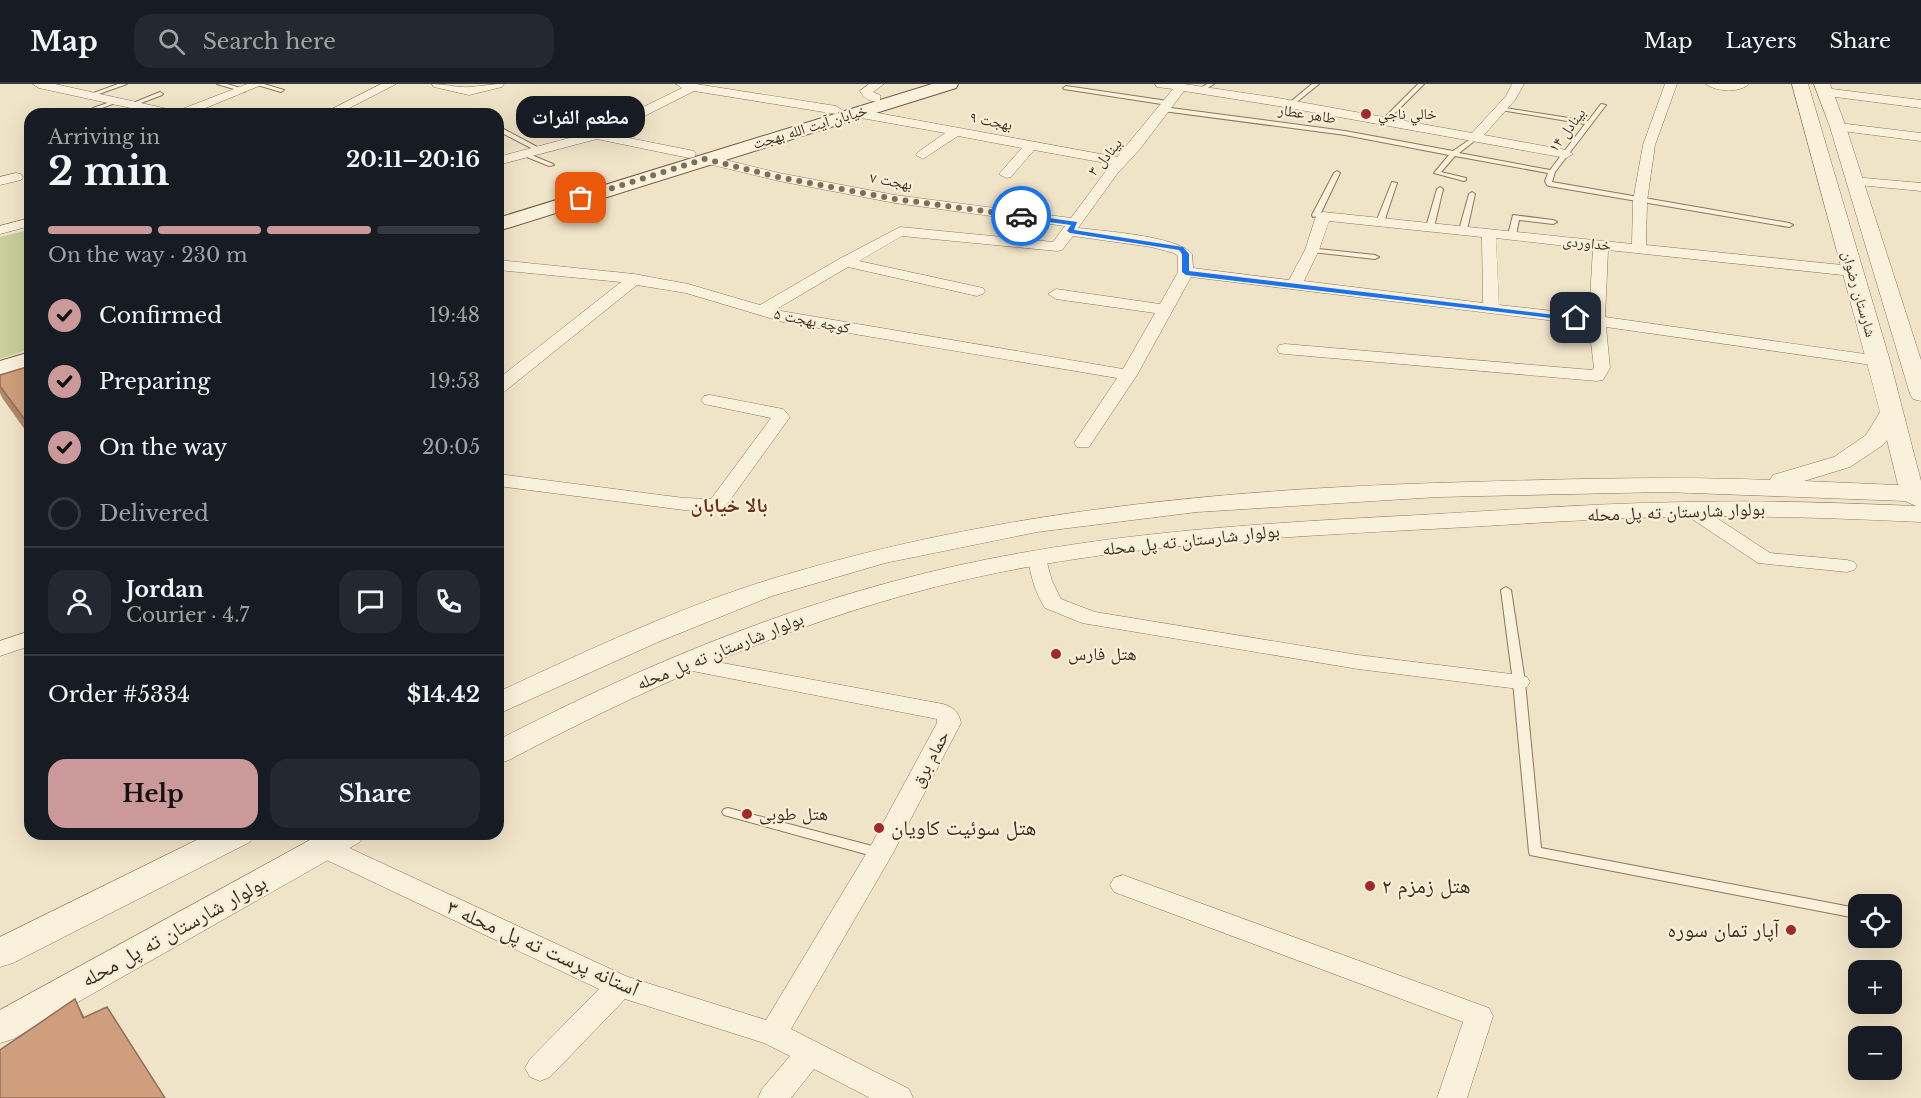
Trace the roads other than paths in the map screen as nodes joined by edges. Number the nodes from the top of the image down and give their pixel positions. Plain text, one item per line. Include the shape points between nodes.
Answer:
1 (39, 84) edge
2 (124, 84) edge
3 (220, 84) edge
4 (258, 84) edge
5 (390, 84) edge
6 (438, 84) edge
7 (498, 84) edge
8 (729, 84) edge
9 (921, 84) edge
10 (950, 84) edge
11 (1161, 84) edge
12 (1316, 84) edge
13 (1421, 84) edge
14 (1518, 84) edge
15 (1671, 84) edge
16 (1712, 84) edge
17 (1743, 84) edge
18 (1800, 84) edge
19 (687, 85) edge
20 (1205, 87) edge
21 (1066, 88) dead end
22 (1180, 88) junction
23 (1823, 88) edge
24 (244, 90) junction
25 (281, 90) dead end
26 (877, 91) edge
27 (709, 92) junction
28 (160, 94) dead end
29 (91, 95) junction
30 (115, 102) junction
31 (1291, 104) junction
32 (1921, 104) edge
33 (131, 105) junction
34 (1603, 105) dead end
35 (1166, 106) junction
36 (96, 108) edge
37 (146, 108) edge
38 (196, 108) edge
39 (340, 108) edge
40 (1501, 108) junction
41 (836, 110) junction
42 (856, 113) junction
43 (1384, 121) junction
44 (1588, 123) junction
45 (1838, 127) junction
46 (572, 130) dead end
47 (504, 131) edge
48 (956, 131) junction
49 (592, 136) junction
50 (1921, 137) edge
51 (1475, 138) junction
52 (1031, 145) junction
53 (539, 150) junction
54 (524, 154) junction
55 (1566, 154) junction
56 (923, 155) dead end
57 (1452, 155) junction
58 (697, 157) junction
59 (504, 159) edge
60 (1119, 162) junction
61 (550, 165) dead end
62 (1552, 172) junction
63 (1337, 173) dead end
64 (1006, 174) dead end
65 (16, 177) dead end
66 (1464, 179) dead end
67 (0, 181) edge
68 (1853, 181) junction
69 (1394, 183) dead end
70 (1921, 187) edge
71 (1440, 189) dead end
72 (1472, 194) dead end
73 (1640, 201) junction
74 (504, 212) edge
75 (1320, 216) junction
76 (1380, 222) junction
77 (1554, 222) dead end
78 (504, 223) edge
79 (24, 224) edge
80 (1789, 225) dead end
81 (1073, 227) junction
82 (1430, 227) junction
83 (0, 230) edge
84 (1463, 230) junction
85 (1489, 233) junction
86 (1512, 235) junction
87 (1601, 244) junction
88 (1639, 248) junction
89 (1312, 250) junction
90 (1375, 256) dead end
91 (844, 262) junction
92 (504, 266) edge
93 (1852, 271) junction
94 (1186, 272) junction
95 (634, 279) junction
96 (1294, 285) junction
97 (977, 291) dead end
98 (1056, 294) dead end
99 (1491, 308) junction
100 (761, 310) junction
101 (1165, 310) junction
102 (1597, 321) junction
103 (1285, 349) dead end
104 (24, 361) edge
105 (1879, 361) junction
106 (0, 369) edge
107 (24, 372) edge
108 (1128, 375) junction
109 (0, 380) edge
110 (504, 383) edge
111 (1921, 394) edge
112 (710, 400) dead end
113 (1891, 413) junction
114 (1083, 443) dead end
115 (504, 481) edge
116 (1729, 486) junction
117 (1919, 500) edge
118 (1690, 509) junction
119 (1038, 559) junction
120 (1847, 566) dead end
121 (1506, 590) dead end
122 (24, 640) edge
123 (0, 649) edge
124 (685, 663) junction
125 (1519, 682) junction
126 (504, 701) edge
127 (504, 750) edge
128 (728, 812) dead end
129 (226, 840) edge
130 (336, 841) edge
131 (880, 853) junction
132 (1123, 885) dead end
133 (1848, 911) edge
134 (0, 953) edge
135 (620, 986) junction
136 (0, 1028) edge
137 (773, 1034) junction
138 (811, 1052) junction
139 (540, 1068) dead end
140 (773, 1098) edge
141 (898, 1098) edge
142 (1452, 1098) edge

1 - 29 street
2 - 29 lane
3 - 24 lane
4 - 24 street
4 - 25 lane
5 - 39 street
6 - 7 street via 469,91
8 - 27 street
9 - 26 main road, خیابان آیت الله بهجت
10 - 42 main road, خیابان آیت الله بهجت
11 - 22 street
12 - 31 lane
13 - 43 lane
14 - 40 street
15 - 73 street via 1649,145
16 - 17 street
18 - 93 street, شارستان رضوان
19 - 27 street
19 - 49 street
20 - 22 street
20 - 31 street
21 - 35 lane, طاهر عطار
22 - 35 street, بینادل ۳
23 - 32 street
23 - 45 street, شارستان رضوان
24 - 38 street
26 - 41 main road, خیابان آیت الله بهجت
27 - 41 street
28 - 33 lane
29 - 30 street
30 - 33 street
30 - 36 lane
31 - 43 street
33 - 37 street
34 - 44 lane, بینادل ۱۴
35 - 57 lane, طاهر عطار
35 - 60 street, بینادل ۳
40 - 44 lane
40 - 51 street
41 - 58 main road, خیابان آیت الله بهجت
42 - 48 street, بهجت ۹
42 - 58 main road, خیابان آیت الله بهجت
43 - 51 street
44 - 55 lane, بینادل ۱۴
45 - 50 street
45 - 68 street, شارستان رضوان
46 - 49 lane
47 - 53 lane
48 - 52 street, بهجت ۹
48 - 56 street
49 - 53 street
49 - 58 street, بهجت ۷
51 - 55 street
51 - 57 lane
52 - 60 street, بهجت ۹
52 - 64 street
53 - 54 street
54 - 59 street
54 - 61 lane
55 - 62 lane, بینادل ۱۴
57 - 62 lane, طاهر عطار
57 - 66 lane via 1437,174
58 - 74 main road, خیابان آیت الله بهجت
58 - 78 main road, خیابان آیت الله بهجت
58 - 81 street, بهجت ۷ via 895,199
60 - 81 street, بینادل ۳
62 - 73 lane via 1549,184
63 - 75 lane
65 - 67 street
68 - 70 street
68 - 111 street, شارستان رضوان
69 - 76 lane
71 - 82 lane
72 - 84 lane
73 - 80 lane
73 - 88 street
75 - 76 street, خداوردی
75 - 89 street
76 - 82 street, خداوردی
77 - 86 lane via 1516,217
79 - 83 street
81 - 91 street, بینادل ۳ via 1057,248 900,231
81 - 94 street, بهجت ۷ via 1181,249
82 - 84 street, خداوردی
84 - 85 street, خداوردی
85 - 86 street, خداوردی
85 - 99 street
86 - 87 street, خداوردی
87 - 88 street, خداوردی
87 - 102 street
88 - 93 street, خداوردی
89 - 90 lane
89 - 96 street
91 - 97 street
91 - 100 street
92 - 95 street, کوچه بهجت ۵
93 - 105 street, شارستان رضوان
94 - 96 street
94 - 101 street
95 - 100 street, کوچه بهجت ۵ via 688,289
95 - 110 street
96 - 99 street
98 - 101 street
99 - 102 street
100 - 108 street, کوچه بهجت ۵
101 - 108 street
102 - 103 street via 1602,368 1597,376 1586,377
102 - 105 street
104 - 106 main road
105 - 113 street, شارستان رضوان
107 - 109 main road
108 - 114 street
112 - 115 street via 781,417 714,506
113 - 116 street via 1875,440 1842,462 1792,478
113 - 117 street, شارستان رضوان
116 - 117 street, بولوار شارستان ته پل محله
116 - 126 street, بولوار شارستان ته پل محله via 1304,494 1134,510 1025,527 909,549 802,578 713,609
117 - 118 street, بولوار شارستان ته پل محله via 1796,510
118 - 119 street, بولوار شارستان ته پل محله via 1322,527 1150,542
118 - 120 street via 1765,559
119 - 124 street, بولوار شارستان ته پل محله via 930,581 829,609
119 - 125 street via 1042,581 1053,603 1090,618 1358,662
121 - 125 lane
122 - 123 street
124 - 127 street, بولوار شارستان ته پل محله via 606,697
124 - 131 street, حمام برق via 943,712 949,723
125 - 133 lane via 1535,852
128 - 131 lane
129 - 134 street
130 - 135 street, آستانه پرست ته پل محله ۳
130 - 136 street, بولوار شارستان ته پل محله
131 - 137 street, حمام برق
132 - 142 street via 1479,1016
135 - 137 street, آستانه پرست ته پل محله ۳
135 - 139 street
137 - 138 street, آستانه پرست ته پل محله ۳
138 - 140 street
138 - 141 street, آستانه پرست ته پل محله ۳

